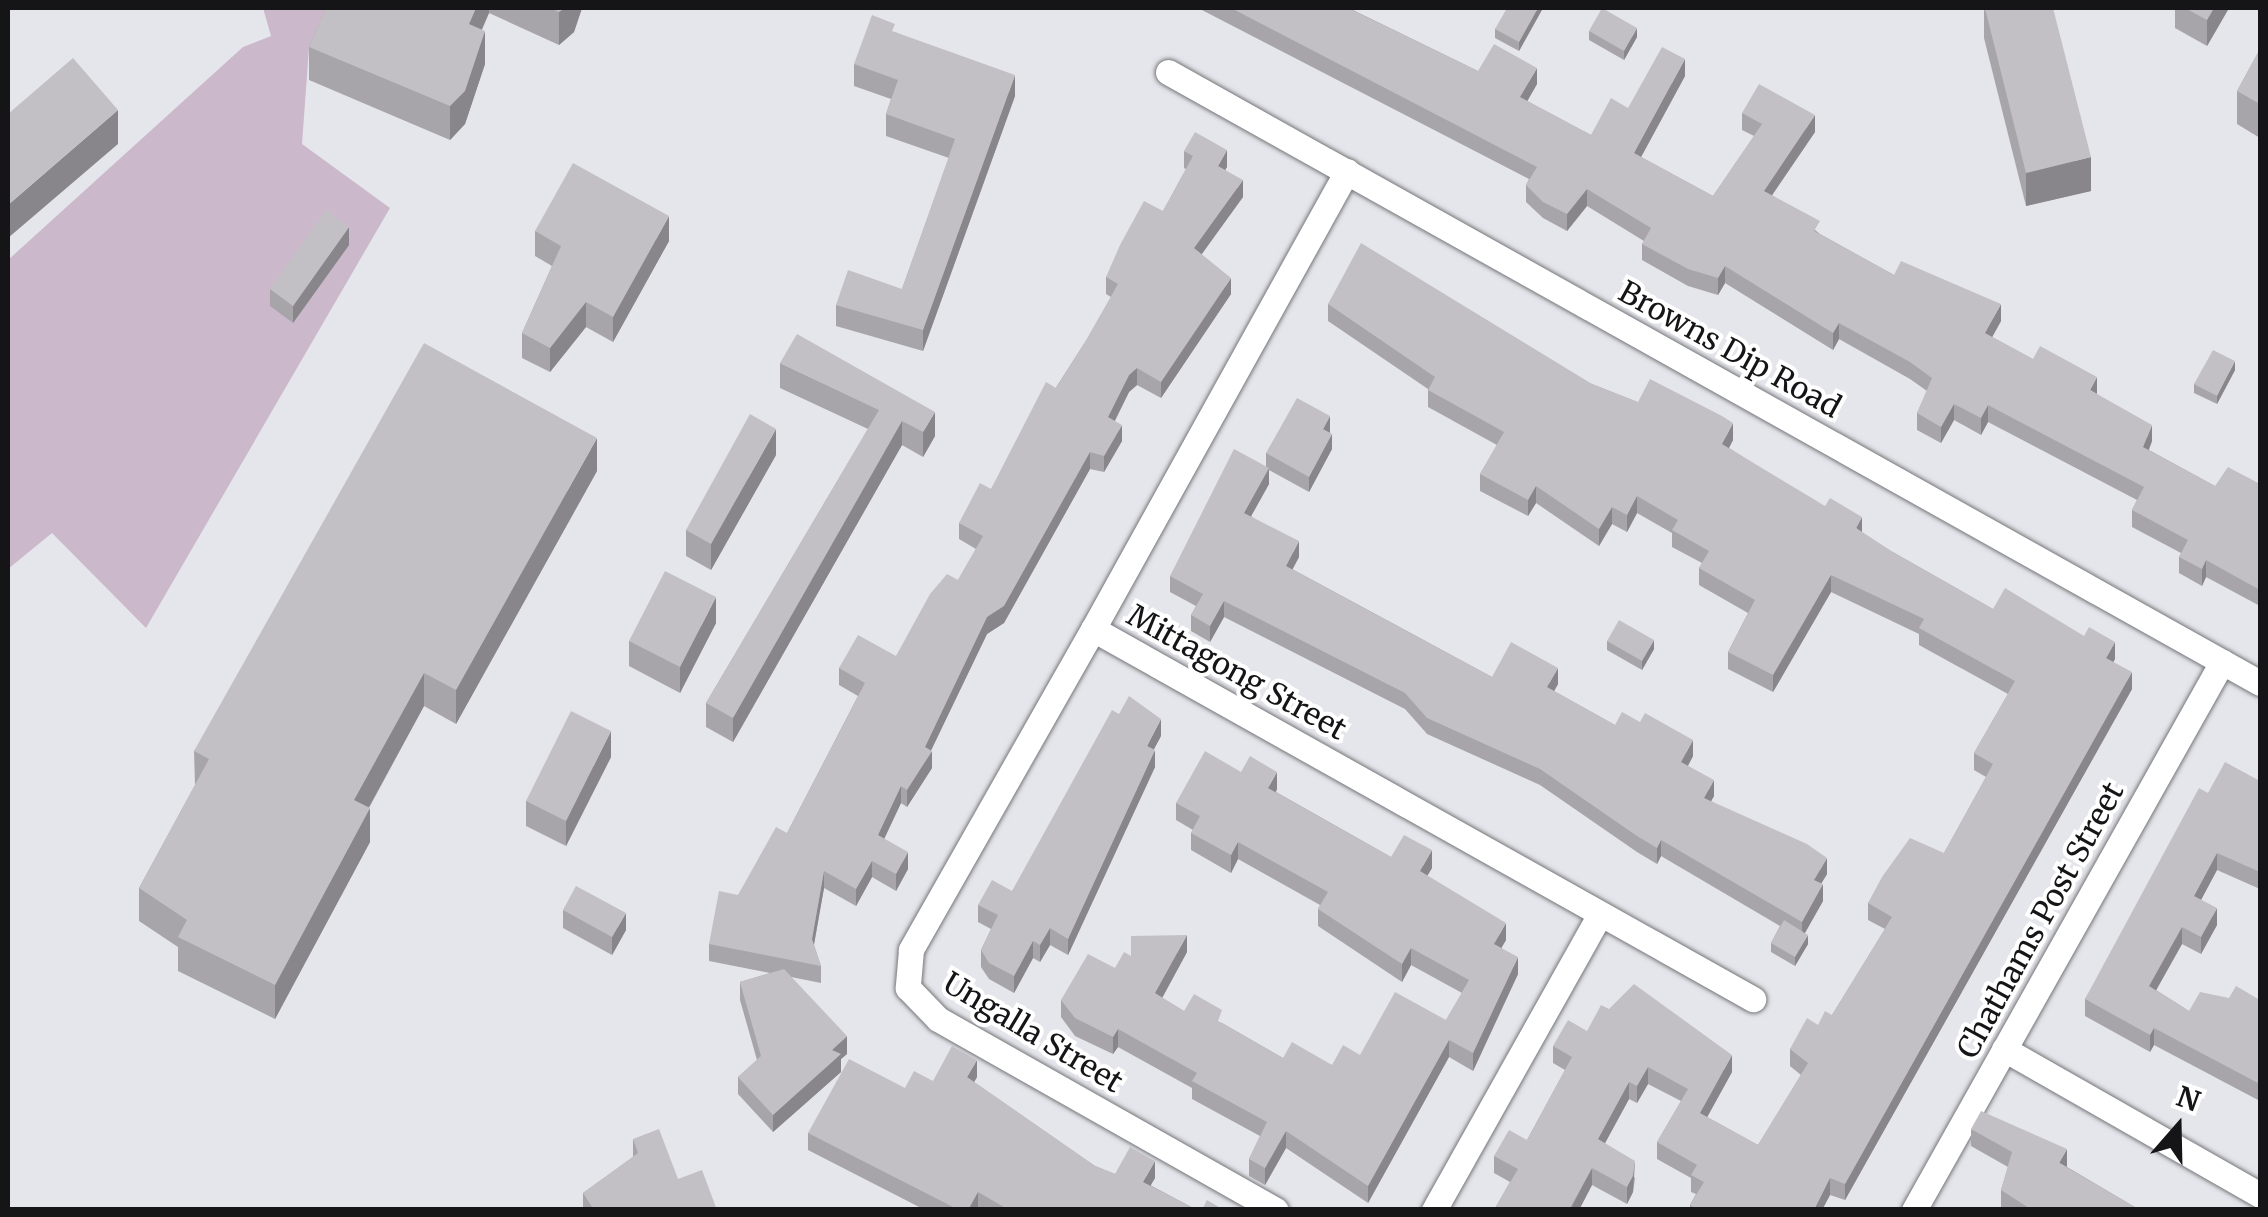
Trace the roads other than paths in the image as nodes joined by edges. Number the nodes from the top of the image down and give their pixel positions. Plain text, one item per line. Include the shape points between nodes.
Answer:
1 (1168, 72) dead end
2 (1347, 171) junction
3 (1093, 629) junction
4 (2222, 662) junction
5 (2260, 683) edge
6 (1600, 914) junction
7 (1753, 999) dead end
8 (2004, 1049) junction
9 (2260, 1194) edge
10 (1276, 1210) edge
11 (1434, 1210) edge
12 (1914, 1210) edge

1 - 2 street, Browns Dip Road
2 - 3 street, Mittagong Street
2 - 4 street, Browns Dip Road
3 - 6 street, Mittagong Street
3 - 10 street, Ungalla Street via 911,950 908,988 938,1018
4 - 5 street, Browns Dip Road
4 - 8 street, Chathams Post Street
6 - 7 street, Mittagong Street
6 - 11 street
8 - 9 street
8 - 12 street, Chathams Post Street

